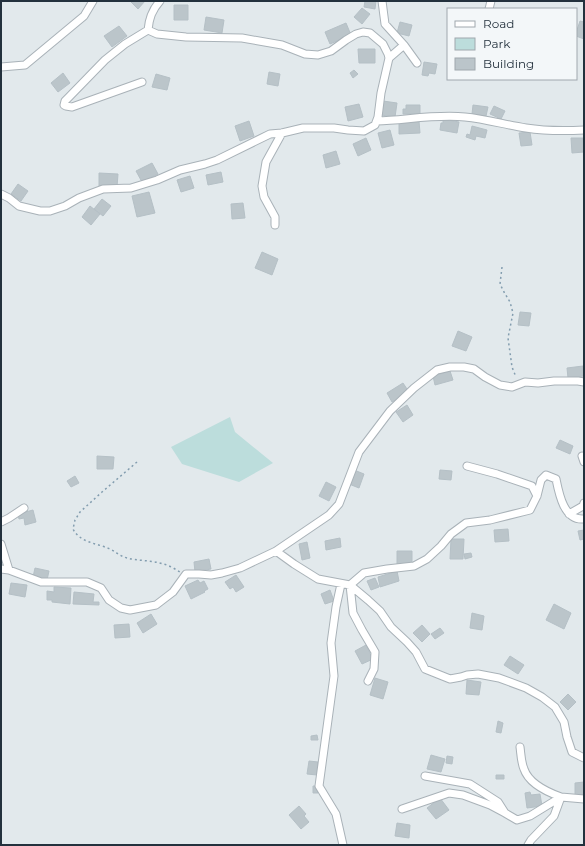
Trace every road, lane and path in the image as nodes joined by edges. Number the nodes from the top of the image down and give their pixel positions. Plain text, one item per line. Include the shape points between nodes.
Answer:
1 (93, 1) edge
2 (160, 1) edge
3 (382, 1) edge
4 (148, 30) junction
5 (404, 45) junction
6 (389, 58) junction
7 (417, 63) dead end
8 (1, 67) edge
9 (142, 82) dead end
10 (377, 121) junction
11 (584, 130) edge
12 (282, 133) junction
13 (1, 194) edge
14 (276, 225) dead end
15 (502, 267) dead end
16 (525, 382) junction
17 (584, 382) edge
18 (137, 462) dead end
19 (467, 466) dead end
20 (537, 496) junction
21 (584, 503) edge
22 (24, 508) dead end
23 (569, 514) junction
24 (584, 519) edge
25 (1, 522) edge
26 (1, 544) edge
27 (276, 551) junction
28 (1, 569) edge
29 (9, 570) junction
30 (186, 574) junction
31 (342, 584) junction
32 (350, 585) junction
33 (368, 681) dead end
34 (520, 747) dead end
35 (584, 758) edge
36 (425, 776) dead end
37 (561, 797) junction
38 (584, 799) edge
39 (402, 809) dead end
40 (505, 813) junction
41 (343, 845) edge
42 (528, 845) edge

1 - 8 street via 84,16 25,65
2 - 4 street via 151,15
3 - 5 street via 385,24
4 - 6 street via 157,34 186,37 242,38 282,45 311,55 331,51 363,32 370,33 383,44
4 - 9 street via 105,60 64,105 72,107
5 - 6 street
5 - 7 street
6 - 10 street
10 - 11 street via 448,116 467,117 528,129
10 - 12 street via 364,131 303,128
12 - 13 street via 270,134 217,160 131,188 103,189 50,211 19,206
12 - 14 street via 266,162 262,186
15 - 16 path via 500,284 513,313 508,338 512,367 516,377
16 - 17 street
16 - 27 street via 512,387 500,385 474,369 450,367 437,370 390,410 359,452 339,504 330,515
18 - 30 path via 80,512 73,529 86,540 116,554 163,564
19 - 20 street via 532,486
20 - 23 street via 540,480 546,475 556,479 563,504
20 - 32 street via 530,510 466,523 451,534 427,559 414,566 364,573
21 - 23 street
22 - 25 street
23 - 24 street via 579,520
26 - 29 street
27 - 30 street via 240,568 222,573
27 - 31 street via 318,579
28 - 29 street
29 - 30 street via 41,582 87,582 101,588 109,600 121,608 130,610 156,605 173,592
31 - 32 street
31 - 41 street via 331,643 334,676 319,786 336,814
32 - 33 street via 353,613 376,652 374,669
32 - 35 street via 380,612 416,652 425,669 450,679 478,674 498,678 526,688 555,706 564,722 572,752
34 - 37 street via 524,770 529,780
36 - 40 street via 470,784 498,802
37 - 38 street
37 - 40 street via 530,816 517,820
37 - 42 street via 554,816
39 - 40 street via 449,793 490,805

